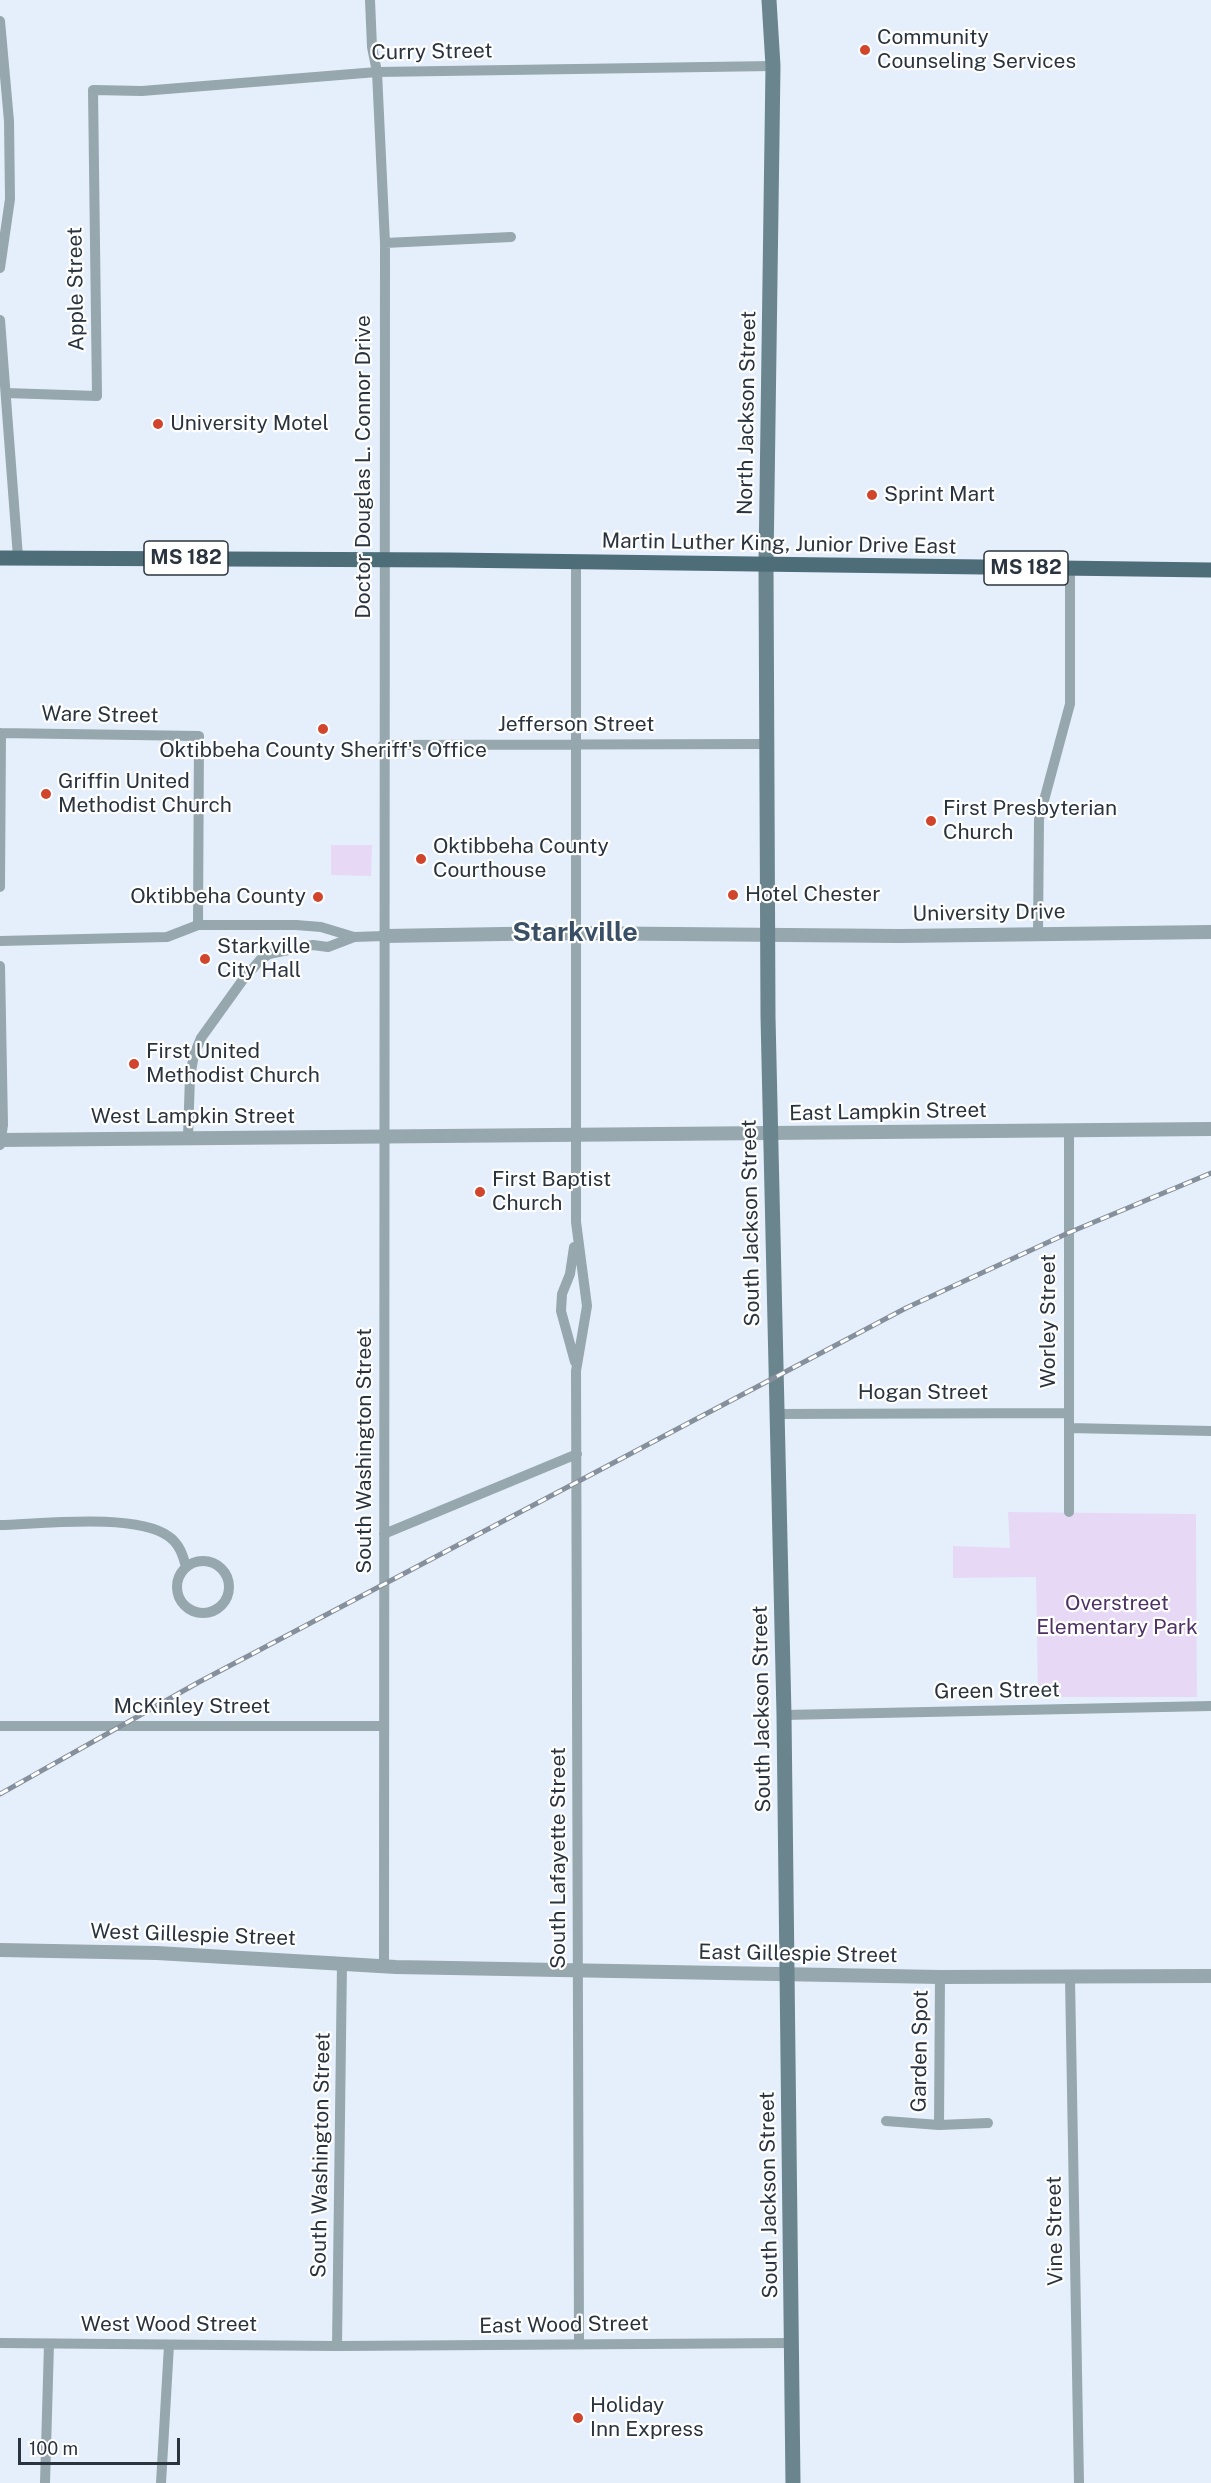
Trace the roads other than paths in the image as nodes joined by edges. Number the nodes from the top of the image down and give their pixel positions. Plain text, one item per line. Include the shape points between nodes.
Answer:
1 (370, 0) edge
2 (770, 0) edge
3 (0, 21) edge
4 (773, 66) junction
5 (377, 72) junction
6 (93, 90) joint
7 (512, 237) dead end
8 (385, 243) junction
9 (0, 268) edge
10 (0, 320) edge
11 (6, 393) junction
12 (18, 557) junction
13 (0, 558) edge
14 (383, 560) junction
15 (576, 562) junction
16 (766, 564) junction
17 (1070, 569) junction
18 (1211, 570) edge
19 (1, 733) edge
20 (768, 744) junction
21 (383, 745) junction
22 (575, 745) junction
23 (0, 887) edge
24 (198, 925) junction
25 (314, 929) junction
26 (1211, 932) edge
27 (575, 933) junction
28 (768, 934) junction
29 (1038, 934) junction
30 (384, 936) junction
31 (354, 937) junction
32 (0, 941) edge
33 (313, 945) junction
34 (0, 966) edge
35 (1211, 1129) edge
36 (1069, 1131) junction
37 (770, 1134) junction
38 (386, 1136) junction
39 (188, 1138) junction
40 (0, 1141) edge
41 (576, 1141) junction
42 (576, 1222) junction
43 (566, 1282) junction
44 (584, 1283) junction
45 (569, 1333) junction
46 (582, 1333) junction
47 (576, 1371) junction
48 (1069, 1413) junction
49 (777, 1414) junction
50 (1069, 1428) junction
51 (1211, 1431) edge
52 (577, 1454) junction
53 (1070, 1512) dead end
54 (0, 1526) edge
55 (384, 1534) junction
56 (186, 1567) junction
57 (1211, 1706) edge
58 (784, 1715) junction
59 (384, 1725) junction
60 (0, 1726) edge
61 (0, 1950) edge
62 (342, 1963) junction
63 (384, 1966) junction
64 (579, 1969) junction
65 (787, 1975) junction
66 (1211, 1976) edge
67 (940, 1977) junction
68 (1071, 1978) junction
69 (886, 2121) dead end
70 (988, 2123) dead end
71 (939, 2125) junction
72 (0, 2343) edge
73 (792, 2343) junction
74 (49, 2344) junction
75 (579, 2344) junction
76 (169, 2345) junction
77 (337, 2346) junction
78 (45, 2483) edge
79 (161, 2483) edge
80 (792, 2483) edge
81 (1079, 2483) edge

1 - 5 street, Doctor Douglas L. Connor Drive
2 - 4 main road, North Jackson Street
3 - 9 street via 9,121 10,199
4 - 5 street, Curry Street
4 - 16 main road, North Jackson Street
5 - 6 street, Curry Street via 142,91
5 - 8 street, Doctor Douglas L. Connor Drive
6 - 11 street, Apple Street via 97,396
7 - 8 street
8 - 14 street, Doctor Douglas L. Connor Drive
10 - 11 street
11 - 12 street
12 - 13 main road, MS 182
12 - 14 main road, MS 182
14 - 15 main road, Martin Luther King, Junior Drive East / MS 182
14 - 21 street, Doctor Douglas L. Connor Drive
15 - 16 main road, Martin Luther King, Junior Drive East / MS 182
15 - 22 street, South Lafayette Street
16 - 17 main road, Martin Luther King, Junior Drive East / MS 182
16 - 20 main road, North Jackson Street
17 - 18 main road, Martin Luther King, Junior Drive East / MS 182
17 - 29 street via 1071,704 1040,819
19 - 23 street
19 - 24 street, Ware Street via 199,736
20 - 22 street, Jefferson Street
20 - 28 main road, North Jackson Street
21 - 22 street, Jefferson Street
21 - 30 street, Doctor Douglas L. Connor Drive
22 - 27 street, South Lafayette Street
24 - 25 street
24 - 32 street via 167,937
25 - 31 street
25 - 33 street
26 - 29 street, University Drive
27 - 28 street, University Drive
27 - 30 street, University Drive
27 - 41 street, South Lafayette Street
28 - 29 street, University Drive
28 - 37 main road, South Jackson Street
30 - 31 street
30 - 38 street, South Washington Street
31 - 33 street via 328,947
33 - 39 street via 276,952 260,960 201,1038 190,1076
34 - 40 street
35 - 36 street, East Lampkin Street
36 - 37 street, East Lampkin Street
36 - 48 street, Worley Street
37 - 41 street, East Lampkin Street
37 - 49 main road, South Jackson Street
38 - 39 street, West Lampkin Street
38 - 41 street, East Lampkin Street
38 - 55 street, South Washington Street
39 - 40 street, West Lampkin Street
41 - 42 street, South Lafayette Street
42 - 43 street, South Lafayette Street
42 - 44 street, South Lafayette Street
43 - 44 street via 577,1278
43 - 45 street, South Lafayette Street via 561,1311
44 - 46 street, South Lafayette Street via 587,1306
45 - 46 street
45 - 47 street, South Lafayette Street
46 - 47 street, South Lafayette Street
47 - 52 street, South Lafayette Street
48 - 49 street, Hogan Street
48 - 50 street, Worley Street
49 - 58 main road, South Jackson Street
50 - 51 street
50 - 53 street, Worley Street
52 - 55 street
52 - 64 street, South Lafayette Street
54 - 56 street via 143,1524 169,1536 182,1553
55 - 59 street, South Washington Street
56 - 56 street via 203,1561 219,1566 229,1580 224,1604 200,1614 184,1606 177,1581
57 - 58 street, Green Street
58 - 65 main road, South Jackson Street
59 - 60 street, McKinley Street
59 - 63 street, South Washington Street
61 - 62 street, West Gillespie Street
62 - 63 street, West Gillespie Street
62 - 77 street, South Washington Street
63 - 64 street, East Gillespie Street
64 - 65 street, East Gillespie Street
64 - 75 street, South Lafayette Street
65 - 67 street, East Gillespie Street
65 - 73 main road, South Jackson Street
66 - 68 street, East Gillespie Street
67 - 68 street, East Gillespie Street
67 - 71 street, Garden Spot
68 - 81 street, Vine Street
69 - 71 street, Garden Spot
70 - 71 street, Garden Spot
72 - 74 street, West Wood Street
73 - 75 street, East Wood Street
73 - 80 main road, South Jackson Street
74 - 76 street, West Wood Street
74 - 78 street
75 - 77 street, East Wood Street
76 - 77 street, West Wood Street
76 - 79 street

